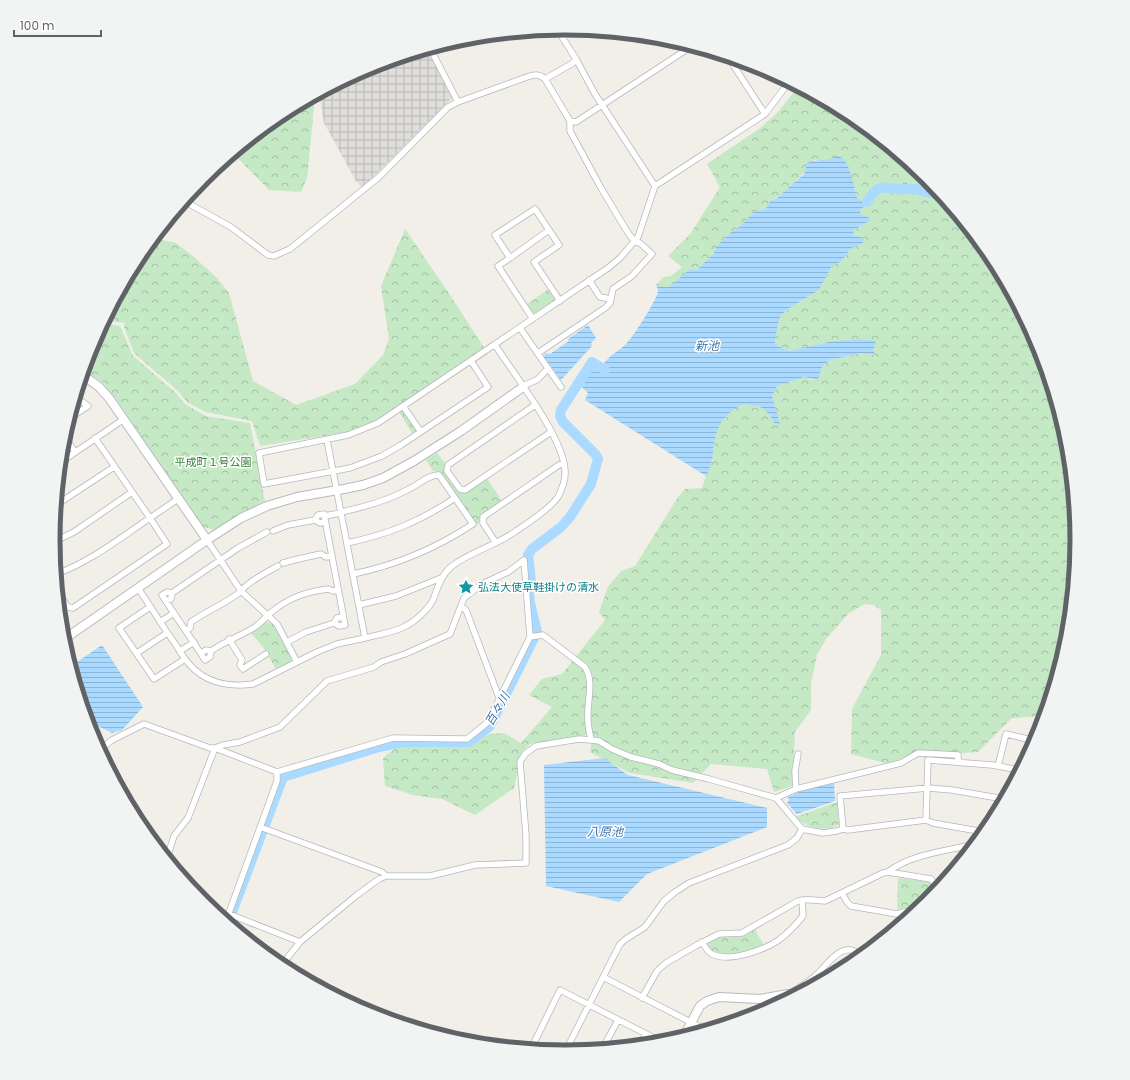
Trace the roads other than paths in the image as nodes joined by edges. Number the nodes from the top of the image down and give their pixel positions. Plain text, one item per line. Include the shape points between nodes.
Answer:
1 (561, 35) edge
2 (686, 50) edge
3 (432, 53) edge
4 (576, 59) junction
5 (733, 64) edge
6 (545, 79) junction
7 (785, 86) edge
8 (458, 102) junction
9 (602, 105) junction
10 (765, 114) junction
11 (570, 121) junction
12 (655, 186) junction
13 (188, 203) edge
14 (549, 230) junction
15 (635, 242) junction
16 (510, 258) junction
17 (589, 280) junction
18 (611, 299) junction
19 (560, 301) junction
20 (533, 319) junction
21 (520, 328) junction
22 (495, 345) junction
23 (538, 353) junction
24 (471, 361) junction
25 (548, 369) junction
26 (87, 378) edge
27 (522, 386) junction
28 (561, 387) dead end
29 (80, 399) edge
30 (535, 405) junction
31 (403, 406) junction
32 (76, 414) edge
33 (124, 419) junction
34 (421, 432) junction
35 (551, 432) junction
36 (95, 438) junction
37 (327, 440) junction
38 (69, 444) edge
39 (75, 452) junction
40 (67, 458) edge
41 (564, 463) junction
42 (114, 467) junction
43 (333, 471) junction
44 (337, 491) junction
45 (132, 492) junction
46 (455, 498) junction
47 (178, 499) junction
48 (62, 501) edge
49 (341, 512) junction
50 (150, 518) junction
51 (325, 519) junction
52 (60, 538) edge
53 (207, 540) junction
54 (347, 543) junction
55 (496, 543) junction
56 (330, 549) junction
57 (321, 554) junction
58 (332, 556) junction
59 (220, 560) junction
60 (61, 572) edge
61 (352, 574) junction
62 (441, 578) junction
63 (337, 583) junction
64 (138, 588) junction
65 (328, 589) junction
66 (338, 590) junction
67 (241, 592) junction
68 (63, 600) edge
69 (359, 604) junction
70 (150, 607) junction
71 (462, 607) junction
72 (174, 613) junction
73 (268, 616) junction
74 (160, 622) junction
75 (191, 622) junction
76 (181, 624) junction
77 (186, 631) junction
78 (167, 633) junction
79 (69, 636) edge
80 (364, 638) junction
81 (530, 638) junction
82 (230, 639) junction
83 (194, 642) junction
84 (287, 642) junction
85 (180, 651) junction
86 (137, 653) junction
87 (266, 654) dead end
88 (185, 659) junction
89 (297, 662) junction
90 (500, 697) junction
91 (1029, 739) edge
92 (591, 740) junction
93 (104, 746) edge
94 (215, 748) junction
95 (798, 754) dead end
96 (958, 762) junction
97 (998, 766) junction
98 (1015, 769) edge
99 (277, 772) junction
100 (928, 788) junction
101 (796, 789) junction
102 (776, 798) junction
103 (999, 798) edge
104 (926, 820) junction
105 (260, 827) junction
106 (843, 828) junction
107 (802, 829) junction
108 (978, 831) edge
109 (967, 846) edge
110 (169, 853) edge
111 (888, 872) junction
112 (386, 876) junction
113 (935, 883) edge
114 (842, 893) junction
115 (802, 900) junction
116 (907, 911) edge
117 (229, 914) joint
118 (300, 942) junction
119 (702, 942) junction
120 (856, 952) edge
121 (285, 961) edge
122 (603, 977) junction
123 (808, 982) edge
124 (779, 997) edge
125 (642, 998) junction
126 (589, 1005) junction
127 (618, 1020) junction
128 (691, 1022) junction
129 (700, 1027) edge
130 (687, 1030) edge
131 (646, 1034) junction
132 (652, 1037) edge
133 (643, 1039) edge
134 (606, 1043) edge
135 (533, 1044) edge
136 (569, 1045) edge

1 - 4 street
2 - 9 street
3 - 8 street
4 - 6 street
4 - 9 street
5 - 10 street
6 - 8 street via 535,74
6 - 11 street
7 - 10 street
8 - 13 street via 448,107 379,177 290,249 274,256 268,255 231,227
9 - 11 street via 576,122
9 - 12 street
10 - 12 street
11 - 15 street via 569,127 574,138
12 - 15 street
14 - 16 street
14 - 16 street via 535,209 495,235
14 - 19 street via 559,245 534,262
15 - 17 street via 615,263
15 - 18 street via 640,243 652,254 632,276 613,290
16 - 20 street via 498,266
17 - 18 street via 600,297
17 - 19 street
18 - 23 street via 605,308
19 - 20 street
20 - 21 street
21 - 22 street
21 - 23 street
22 - 24 street
22 - 27 street
23 - 25 street
24 - 31 street
24 - 34 street via 488,387
25 - 27 street via 540,374 539,378
25 - 28 street
26 - 33 street via 104,392
27 - 30 street
27 - 44 street via 461,431 398,471 371,482
29 - 32 street via 88,406
30 - 35 street
30 - 35 street via 448,465 447,470 460,489 465,490
31 - 34 street
31 - 37 street via 370,426
33 - 36 street
33 - 47 street
34 - 43 street via 382,456
35 - 41 street
36 - 39 street
36 - 42 street
37 - 43 street
37 - 43 street via 259,453 264,484
38 - 39 street
39 - 40 street
41 - 55 street via 564,482 556,500 515,532
41 - 55 street via 483,517 483,523
42 - 45 street
42 - 48 street
43 - 44 street
44 - 49 street
44 - 53 street via 297,497 267,506 241,518
45 - 50 street
45 - 52 street
46 - 49 street via 439,475 434,474 408,490 384,500
46 - 54 street via 398,529
46 - 61 street via 473,524 414,557
47 - 50 street
47 - 53 street
49 - 51 street
49 - 54 street
50 - 60 street via 86,561
50 - 68 street via 167,544 73,608 68,607
51 - 56 street
51 - 59 street via 324,514 315,520 270,531 247,542
53 - 59 street
53 - 64 street
54 - 61 street
55 - 62 street via 455,564
56 - 57 street via 324,550
56 - 58 street
57 - 58 street via 326,557
57 - 67 street via 298,558 280,565 255,579
58 - 63 street
59 - 67 street
59 - 72 street via 172,593 162,595
61 - 69 street
62 - 69 street via 403,593
62 - 80 street via 431,604 416,620 400,630
63 - 65 street via 331,584
63 - 66 street
64 - 70 street
64 - 79 street
65 - 66 street
65 - 73 street via 303,593
66 - 84 street via 344,625 334,623 306,632
67 - 73 street
67 - 75 street
69 - 80 street
70 - 74 street
70 - 86 street via 119,628
71 - 81 street via 464,598 482,584 508,572 524,560
71 - 90 street via 466,610
71 - 94 street via 450,634 374,667 327,681 280,727
72 - 74 street
72 - 76 street
73 - 82 street
73 - 84 street via 277,624
74 - 78 street
75 - 76 street
75 - 77 street via 190,628
76 - 77 street
77 - 83 street
78 - 85 street
78 - 86 street
80 - 89 street via 337,644
81 - 90 street
81 - 92 street via 544,635 589,672 588,720
82 - 83 street via 211,651 201,653
82 - 87 street via 242,660 240,665 243,669
83 - 85 street
84 - 89 street
85 - 88 street
86 - 88 street via 154,679
88 - 89 street via 195,670 211,680 243,685 253,684
90 - 99 street via 488,722 467,739 393,738
91 - 97 street via 1006,734
92 - 102 street via 599,741 631,757 672,770
92 - 112 street via 579,739 536,746 525,754 520,762 526,863 475,865 430,876
93 - 94 street via 144,724
94 - 99 street
94 - 110 street via 188,818 174,836
95 - 101 street via 795,771
96 - 97 street
96 - 100 street via 928,760
96 - 101 street via 958,755 918,753 901,763
97 - 98 street
99 - 105 street via 277,781
100 - 103 street
100 - 104 street
100 - 106 street via 840,796
101 - 102 street
102 - 107 street
104 - 106 street via 848,830
104 - 108 street
105 - 112 street via 382,872
105 - 117 street
106 - 107 street via 823,833
107 - 122 street via 797,838 788,844 689,883 675,892 664,901 645,927 620,944
109 - 111 street via 913,859
111 - 113 street via 931,879
111 - 114 street
112 - 118 street via 357,895
114 - 115 street via 825,901
114 - 116 street via 848,902 856,907 896,914
115 - 119 street via 742,934 719,934
115 - 119 street via 803,916 786,935 765,948 725,956 711,954
117 - 118 street
118 - 121 street
119 - 125 street via 662,966
120 - 123 street via 840,951
122 - 125 street
122 - 126 street
124 - 128 street via 760,999 719,997 703,1003
125 - 128 street
126 - 127 street
126 - 135 street via 560,990
126 - 136 street
127 - 131 street
127 - 134 street
128 - 129 street
128 - 130 street
131 - 132 street
131 - 133 street

